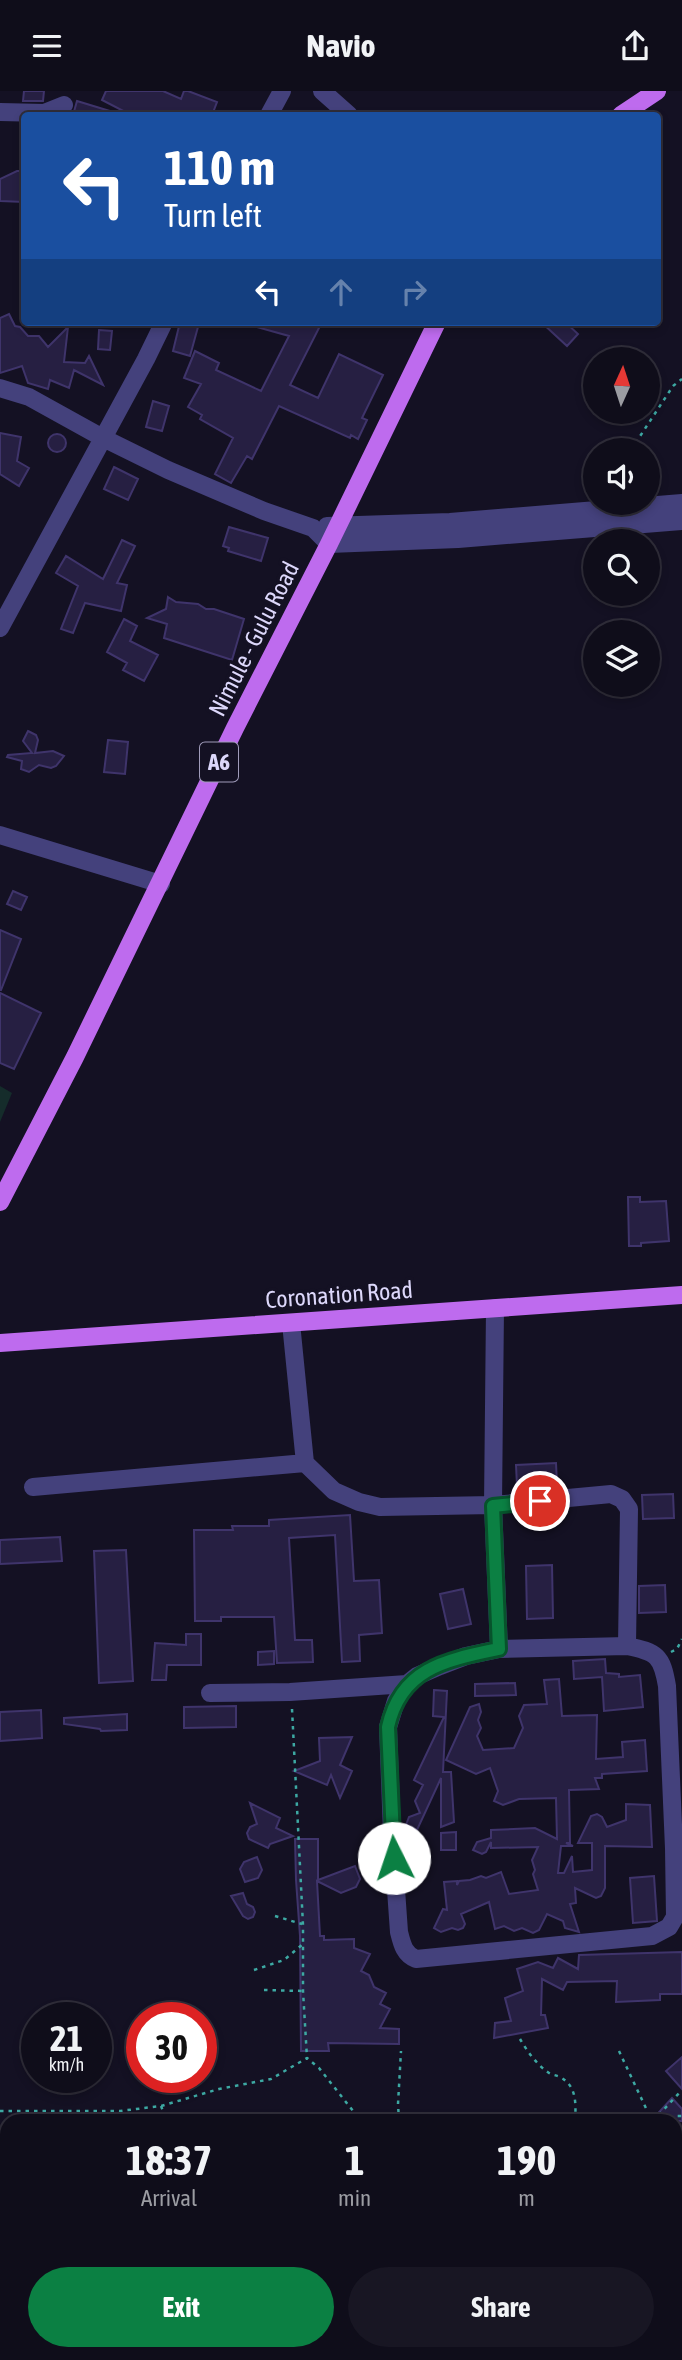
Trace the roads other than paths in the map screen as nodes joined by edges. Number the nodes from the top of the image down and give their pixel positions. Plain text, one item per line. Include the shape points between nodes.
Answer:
1 (282, 91) edge
2 (322, 91) edge
3 (657, 91) edge
4 (64, 104) dead end
5 (0, 112) edge
6 (21, 112) edge
7 (46, 112) edge
8 (271, 112) edge
9 (346, 112) edge
10 (626, 112) edge
11 (162, 326) edge
12 (435, 326) edge
13 (0, 388) edge
14 (103, 438) junction
15 (682, 503) edge
16 (682, 521) edge
17 (337, 525) junction
18 (313, 528) junction
19 (329, 544) junction
20 (0, 628) edge
21 (0, 835) edge
22 (161, 884) junction
23 (0, 1202) edge
24 (682, 1294) edge
25 (495, 1308) junction
26 (291, 1323) junction
27 (0, 1343) edge
28 (306, 1463) junction
29 (33, 1487) dead end
30 (493, 1506) junction
31 (627, 1646) junction
32 (499, 1649) junction
33 (408, 1684) junction
34 (210, 1693) dead end
35 (678, 1848) edge

1 - 8 street
2 - 9 street
3 - 10 main road
4 - 7 street
5 - 6 street
11 - 14 street
12 - 17 main road, Nimule - Gulu Road / A6
13 - 14 street via 29,397
14 - 18 street via 264,511
14 - 20 street
15 - 17 street via 450,522
16 - 19 street
17 - 18 street
17 - 19 main road, Nimule - Gulu Road / A6
18 - 19 street
19 - 22 main road, Nimule - Gulu Road / A6
21 - 22 street
22 - 23 main road, Nimule - Gulu Road / A6
24 - 25 main road, Coronation Road
25 - 26 main road, Coronation Road
25 - 30 street
26 - 27 main road, Coronation Road
26 - 28 street
28 - 29 street
28 - 30 street via 334,1491 369,1505
30 - 31 street via 611,1495 622,1499 629,1509
30 - 32 street
31 - 32 street
31 - 35 street via 659,1658 664,1667
32 - 33 street via 440,1666
33 - 34 street
33 - 35 street via 396,1701 388,1727 399,1932 411,1957 661,1933 675,1917

